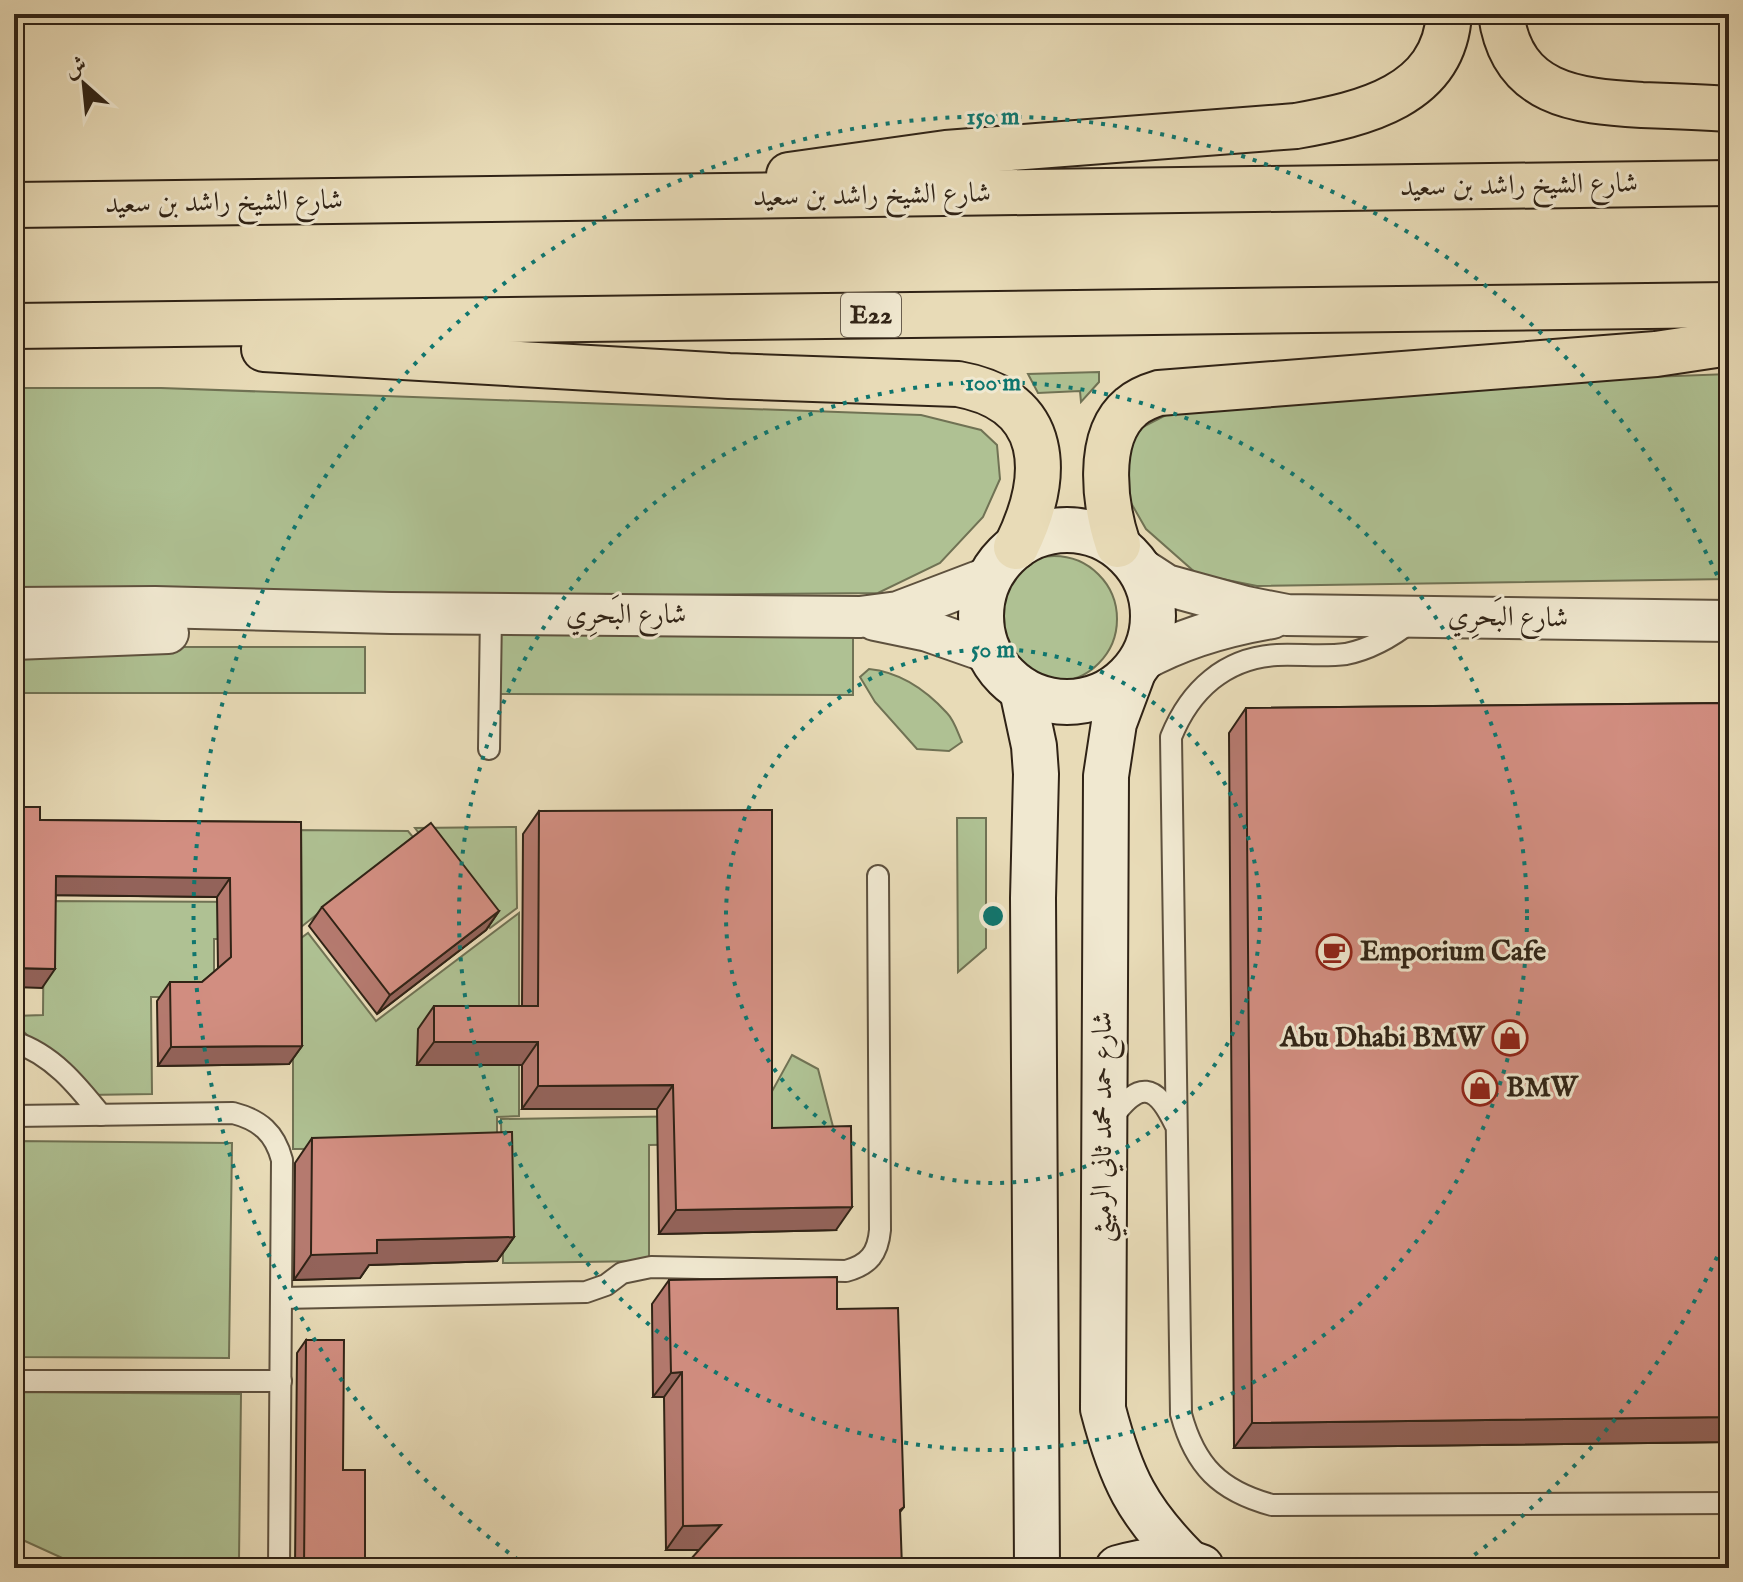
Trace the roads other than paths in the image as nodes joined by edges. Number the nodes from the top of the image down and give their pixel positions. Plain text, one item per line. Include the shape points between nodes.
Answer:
1 (1449, 14) edge
2 (1501, 14) edge
3 (1729, 109) edge
4 (1729, 183) edge
5 (661, 199) junction
6 (14, 205) edge
7 (1729, 305) edge
8 (14, 326) edge
9 (14, 335) edge
10 (1729, 343) edge
11 (1129, 557) junction
12 (1003, 562) junction
13 (14, 608) edge
14 (391, 613) junction
15 (491, 614) junction
16 (1287, 615) junction
17 (1419, 616) junction
18 (860, 617) junction
19 (1729, 621) edge
20 (14, 639) edge
21 (988, 652) junction
22 (1137, 666) junction
23 (1022, 690) junction
24 (489, 749) dead end
25 (878, 876) dead end
26 (14, 1042) edge
27 (101, 1115) junction
28 (14, 1116) edge
29 (1177, 1127) junction
30 (1103, 1129) junction
31 (281, 1298) junction
32 (14, 1381) edge
33 (281, 1381) junction
34 (1729, 1503) edge
35 (1195, 1565) edge
36 (279, 1568) edge
37 (1037, 1568) edge
38 (1118, 1568) edge

1 - 5 highway via 1442,50 1427,73 1371,110 1334,119 946,153 832,167
2 - 3 highway via 1517,59 1540,83 1565,96
4 - 5 highway, شارع الشيخ راشد بن سعيد
5 - 6 highway, شارع الشيخ راشد بن سعيد
7 - 8 highway, E22
9 - 12 highway via 976,387 1021,415 1037,459 1038,490 1030,519
10 - 11 highway via 1656,354 1159,393 1119,420 1108,457 1111,523
11 - 12 main road via 1093,533 1066,529 1040,534
11 - 16 street, شارع البَحرِي via 1166,585
11 - 22 main road via 1152,598 1152,630
12 - 18 street, شارع البَحرِي via 898,612
12 - 21 main road via 982,601 981,627
13 - 14 street, شارع البَحرِي
14 - 15 street, شارع البَحرِي
14 - 20 street, شارع البَحرِي via 166,633
15 - 18 street, شارع البَحرِي
15 - 24 lane
16 - 17 street, شارع البَحرِي
16 - 22 street, شارع البَحرِي via 1206,632 1167,646
17 - 19 street, شارع البَحرِي
17 - 29 lane via 1365,649 1275,655 1230,667 1210,679 1180,716 1171,737
18 - 21 street, شارع البَحرِي via 928,631
21 - 23 main road
22 - 23 main road via 1093,699 1044,699
22 - 30 main road, شارع حمد محمد ثاني الرميثي via 1114,723 1106,776
23 - 37 main road via 1036,774
25 - 31 lane via 880,1230 879,1245 860,1267 651,1267 622,1273 586,1292
26 - 27 lane via 56,1065
27 - 28 lane
27 - 31 lane via 233,1113 264,1126 282,1160
29 - 30 lane via 1156,1094 1139,1091 1126,1098
29 - 34 lane via 1181,1414 1197,1456 1230,1489 1272,1505
30 - 35 main road, شارع حمد محمد ثاني الرميثي via 1103,1409 1125,1479 1143,1511
31 - 33 lane
32 - 33 lane
33 - 36 lane
35 - 38 main road via 1147,1559

